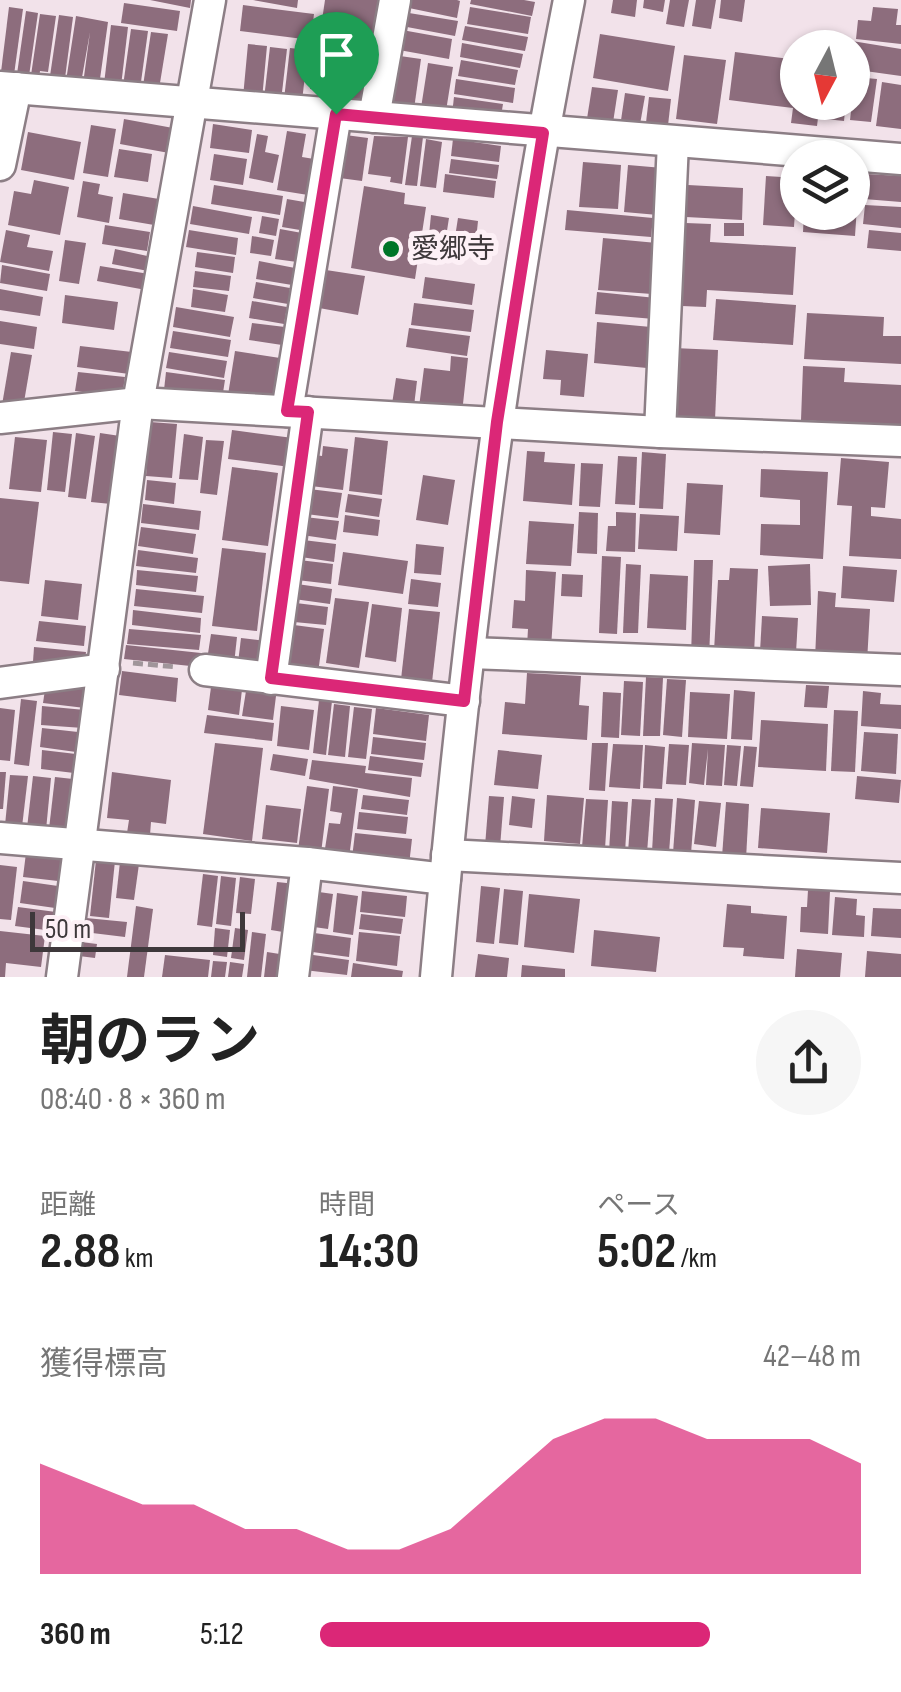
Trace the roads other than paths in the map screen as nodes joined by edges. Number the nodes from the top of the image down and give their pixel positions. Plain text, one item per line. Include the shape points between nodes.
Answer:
1 (210, 0) edge
2 (395, 0) edge
3 (569, 0) edge
4 (8, 87) edge
5 (192, 102) junction
6 (336, 114) junction
7 (374, 117) junction
8 (543, 133) junction
9 (672, 142) junction
10 (901, 159) edge
11 (0, 165) edge
12 (138, 403) junction
13 (298, 412) junction
14 (0, 418) edge
15 (497, 422) junction
16 (660, 432) junction
17 (901, 441) edge
18 (470, 653) junction
19 (105, 664) junction
20 (205, 670) road end
21 (901, 670) edge
22 (271, 678) junction
23 (0, 684) edge
24 (464, 701) junction
25 (0, 838) edge
26 (81, 843) junction
27 (307, 863) junction
28 (446, 867) junction
29 (901, 878) edge
30 (62, 977) edge
31 (293, 977) edge
32 (436, 977) edge

1 - 5 street
2 - 7 street
3 - 8 street
4 - 5 street
4 - 11 street
5 - 6 street
5 - 12 street
6 - 7 street
6 - 13 street
7 - 8 street
8 - 9 street
8 - 15 street
9 - 10 street
9 - 16 street
12 - 13 street
12 - 14 street
12 - 19 street
13 - 15 street
13 - 22 street
15 - 16 street
15 - 18 street
16 - 17 street
18 - 21 street
18 - 24 street
19 - 23 street
19 - 26 street
20 - 22 street
22 - 24 street
24 - 28 street
25 - 26 street
26 - 27 street
26 - 30 street
27 - 28 street
27 - 31 street
28 - 29 street
28 - 32 street

